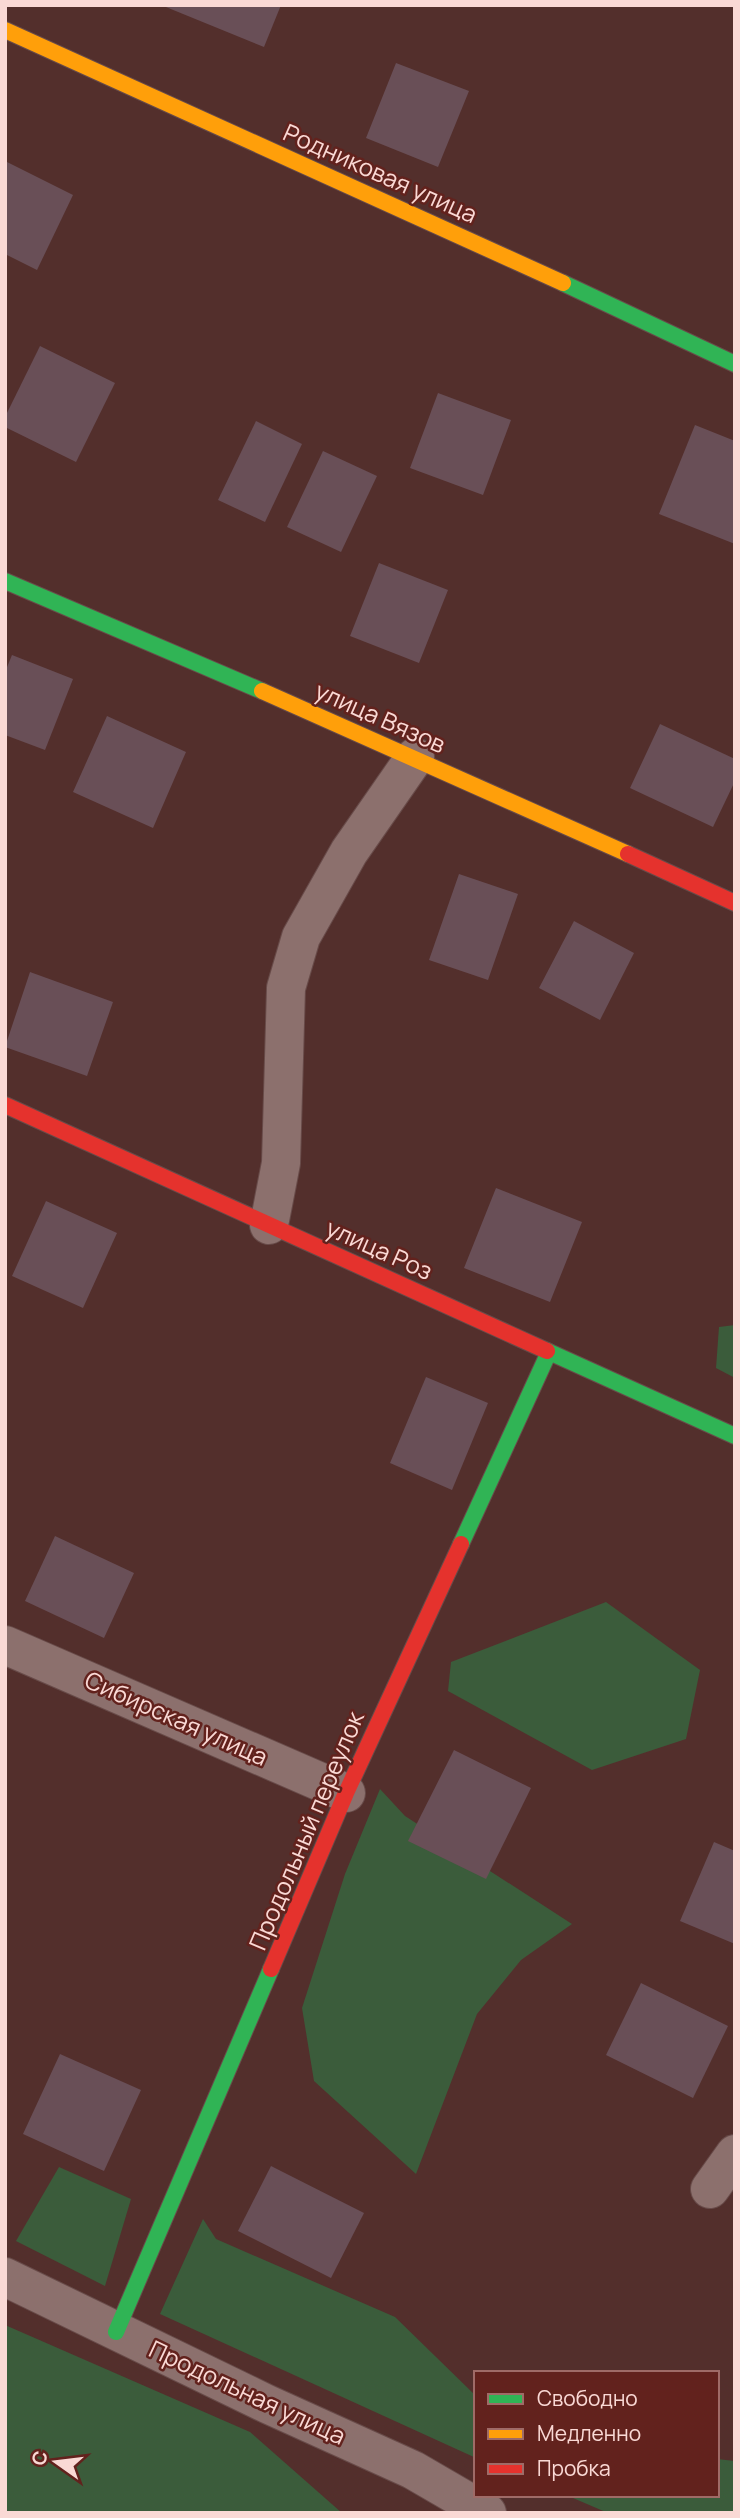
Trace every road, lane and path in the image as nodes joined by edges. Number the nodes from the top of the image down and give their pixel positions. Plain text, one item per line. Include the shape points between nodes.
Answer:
1 (5, 30) edge
2 (735, 364) edge
3 (5, 581) edge
4 (415, 757) junction
5 (735, 903) edge
6 (5, 1105) edge
7 (269, 1225) junction
8 (549, 1352) junction
9 (735, 1436) edge
10 (5, 1645) edge
11 (346, 1793) junction
12 (735, 2154) edge
13 (710, 2189) dead end
14 (5, 2277) edge
15 (116, 2332) junction
16 (486, 2513) edge

1 - 2 street, Родниковая улица via 429,220
3 - 4 street, улица Вязов
4 - 5 street, улица Вязов
4 - 7 street via 349,852 301,937 286,988 281,1163
6 - 7 street, улица Роз
7 - 8 street, улица Роз
8 - 9 street, улица Роз
8 - 11 street, Продольный переулок
10 - 11 street, Сибирская улица
11 - 15 street, Продольный переулок
12 - 13 street
14 - 15 street, Продольная улица
15 - 16 street, Продольная улица via 413,2470

